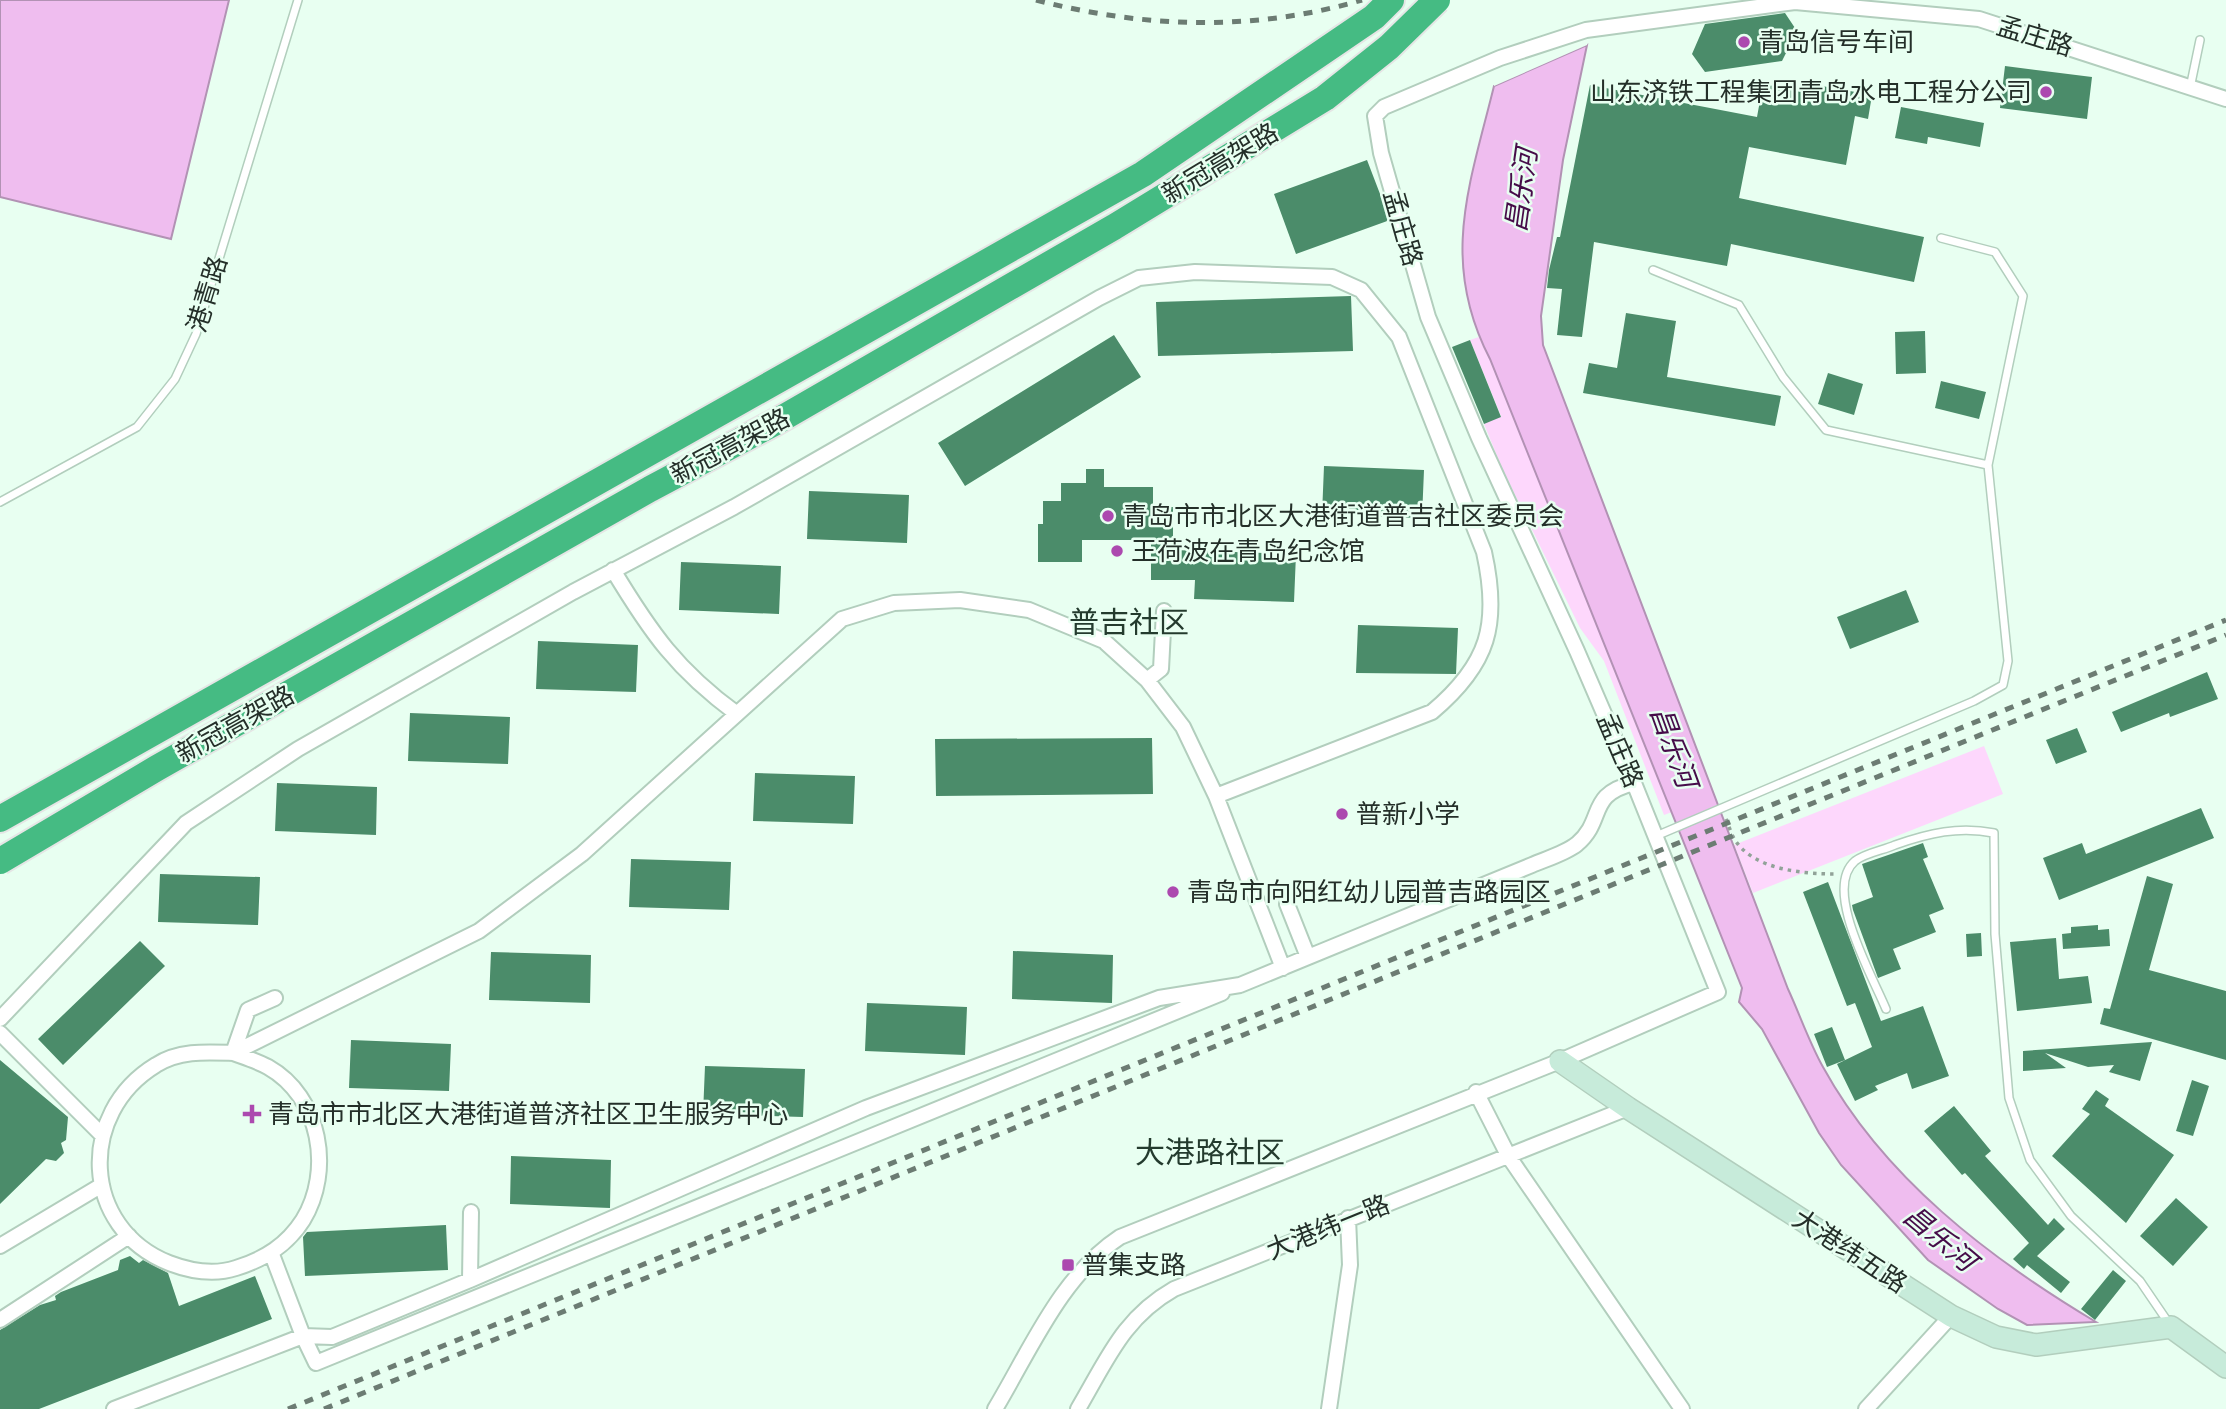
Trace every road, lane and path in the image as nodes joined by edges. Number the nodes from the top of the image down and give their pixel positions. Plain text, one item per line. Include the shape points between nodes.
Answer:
1 (298, 0) edge
2 (1391, 0) edge
3 (1437, 0) edge
4 (2200, 40) dead end
5 (2190, 89) junction
6 (2226, 99) edge
7 (1941, 238) dead end
8 (1653, 270) dead end
9 (1988, 465) junction
10 (0, 502) edge
11 (613, 570) junction
12 (1164, 611) dead end
13 (1147, 680) junction
14 (737, 714) junction
15 (1634, 783) junction
16 (1216, 796) junction
17 (1721, 808) junction
18 (0, 819) edge
19 (1655, 836) junction
20 (0, 861) edge
21 (1847, 874) junction
22 (1287, 904) dead end
23 (1308, 957) junction
24 (1283, 968) junction
25 (1240, 985) junction
26 (275, 998) dead end
27 (1886, 1009) dead end
28 (0, 1019) edge
29 (0, 1033) edge
30 (233, 1053) junction
31 (1560, 1061) junction
32 (1476, 1092) junction
33 (1628, 1108) junction
34 (103, 1136) junction
35 (1509, 1157) junction
36 (102, 1185) junction
37 (471, 1212) dead end
38 (1348, 1218) junction
39 (129, 1236) junction
40 (0, 1246) edge
41 (271, 1252) junction
42 (470, 1280) junction
43 (1951, 1316) junction
44 (0, 1320) edge
45 (2171, 1327) junction
46 (303, 1336) junction
47 (2226, 1367) edge
48 (114, 1409) edge
49 (995, 1409) edge
50 (1078, 1409) edge
51 (1329, 1409) edge
52 (1682, 1409) edge
53 (1866, 1409) edge

1 - 10 lane, 港青路 via 196,334 175,379 137,427
2 - 18 highway, 新冠高架路 via 1374,18 1143,174
3 - 20 highway, 新冠高架路, bridge via 1389,47 1325,98 1137,214
4 - 5 lane
5 - 6 street, 孟庄路
5 - 15 street, 孟庄路 via 1979,19 1795,2 1586,30 1500,58 1384,107 1375,116 1381,153 1428,317
7 - 9 lane via 1995,252 2023,296
8 - 9 lane via 1739,305 1783,377 1826,430
9 - 17 lane via 2008,661 2003,685
11 - 14 street via 652,634 700,687
11 - 16 street via 734,507 1139,278 1195,272 1339,279 1361,290 1399,337 1484,552 1493,590 1490,626 1479,659 1458,690 1432,712
11 - 28 street via 298,749 186,823
12 - 13 street via 1161,669
13 - 14 street via 1104,641 1030,610 960,600 894,603 842,619
13 - 16 street via 1183,727
14 - 30 street via 582,854 479,930
15 - 19 street, 孟庄路
15 - 23 street via 1615,788 1601,799 1577,844
16 - 24 street
17 - 19 lane
17 - 21 path via 1735,841 1755,857 1782,869
19 - 31 street, 孟庄路 via 1718,992
21 - 27 lane via 1843,907
21 - 45 lane via 1856,860 1924,834 1969,828 1994,834 1995,934 2009,1098 2030,1160 2071,1216 2140,1281
22 - 23 street
23 - 24 street
24 - 25 street
25 - 42 street via 1159,998 866,1108
25 - 46 street via 316,1363
26 - 30 street via 248,1010
29 - 34 street
30 - 34 street via 194,1051 158,1063 127,1087
30 - 41 street via 269,1067 298,1093 316,1127 321,1166 313,1203 292,1236
31 - 32 street
31 - 33 street, 大港纬五路
32 - 35 street
32 - 49 street via 1121,1237 1099,1251 1068,1286
33 - 35 street, 大港纬一路
33 - 43 street, 大港纬五路
34 - 36 street via 99,1157
35 - 38 street, 大港纬一路
35 - 52 street
36 - 39 street
36 - 40 street
37 - 42 street
38 - 50 street, 大港纬一路 via 1174,1289 1148,1304 1128,1324
38 - 51 street via 1350,1265
39 - 41 street via 150,1255 186,1270 225,1271
39 - 44 street
41 - 46 street
42 - 46 street via 331,1337
43 - 45 street, 大港纬五路 via 1996,1337 2036,1345
43 - 53 street
45 - 47 street
46 - 48 street

